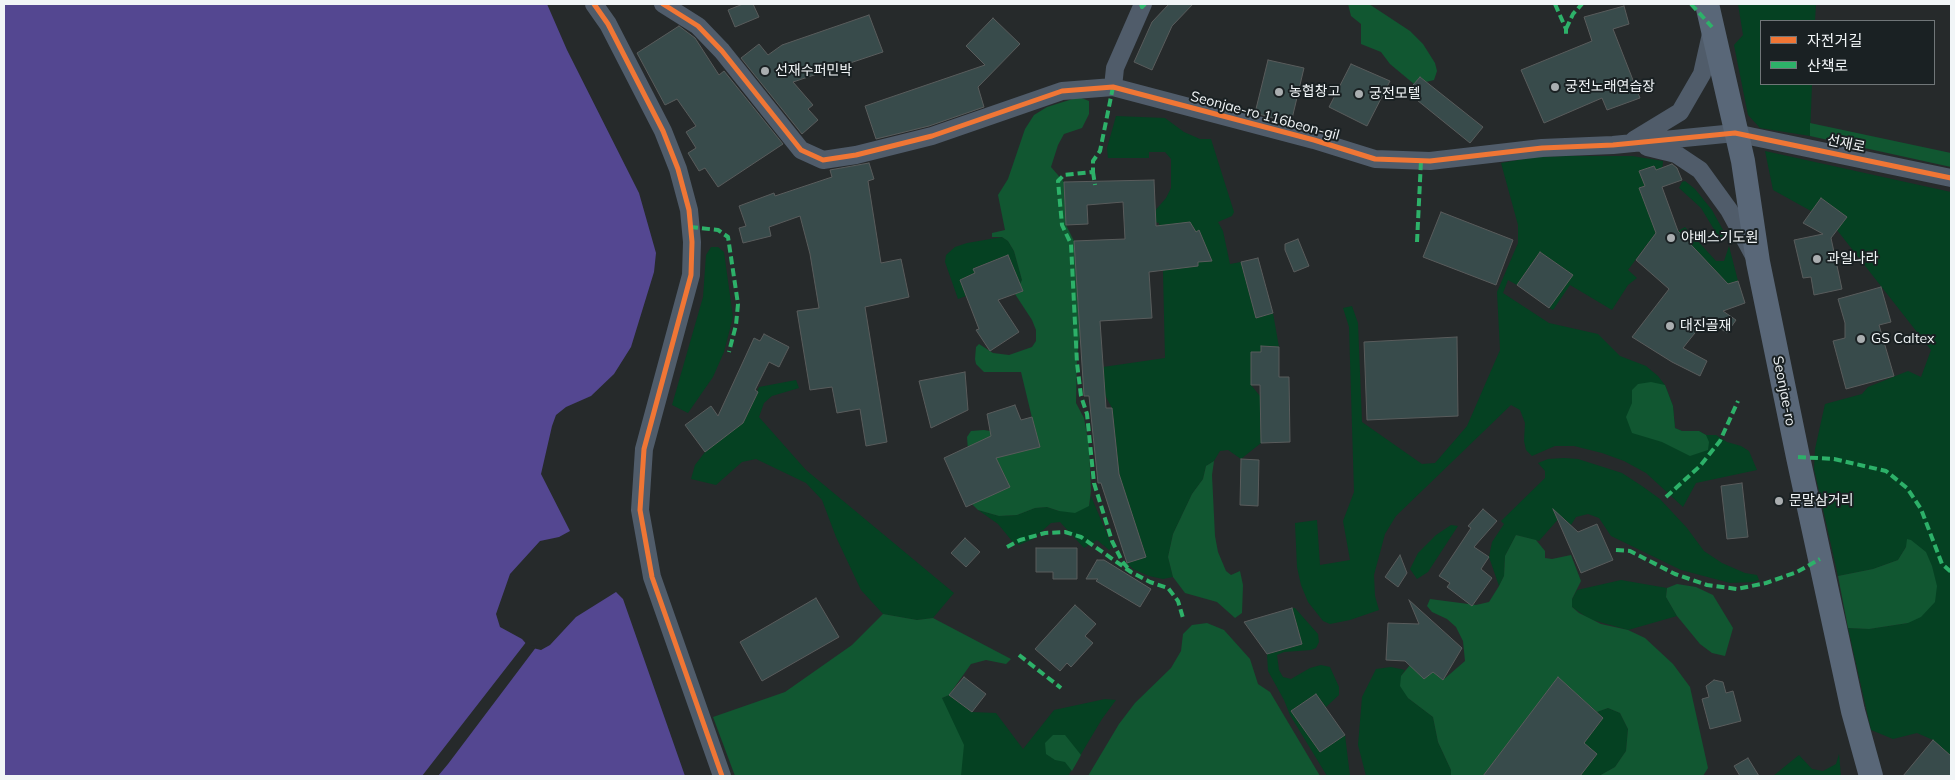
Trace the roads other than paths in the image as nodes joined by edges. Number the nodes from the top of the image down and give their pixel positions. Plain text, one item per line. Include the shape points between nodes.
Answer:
1 (594, 4) edge
2 (663, 4) edge
3 (1143, 4) edge
4 (1707, 4) edge
5 (1712, 27) junction
6 (1113, 87) junction
7 (1735, 133) junction
8 (1626, 144) junction
9 (1951, 178) edge
10 (1758, 262) junction
11 (722, 776) edge
12 (1871, 776) edge

1 - 11 street via 608,24 663,131 689,210 691,275 644,449 640,510 652,577
2 - 6 street, Seonjae-ro 116beon-gil via 698,26 801,150 823,160 932,136 1062,92
3 - 6 street via 1115,68
4 - 5 street, Seonjae-ro
5 - 7 street, Seonjae-ro
5 - 8 street via 1702,74 1680,112
6 - 8 street, Seonjae-ro 116beon-gil via 1375,159 1430,161 1542,148
7 - 8 street, Seonjae-ro 116beon-gil
7 - 9 street, 선재로
7 - 10 street, Seonjae-ro via 1748,189
8 - 10 street via 1676,154 1700,170 1721,197
10 - 12 street, Seonjae-ro via 1853,711

